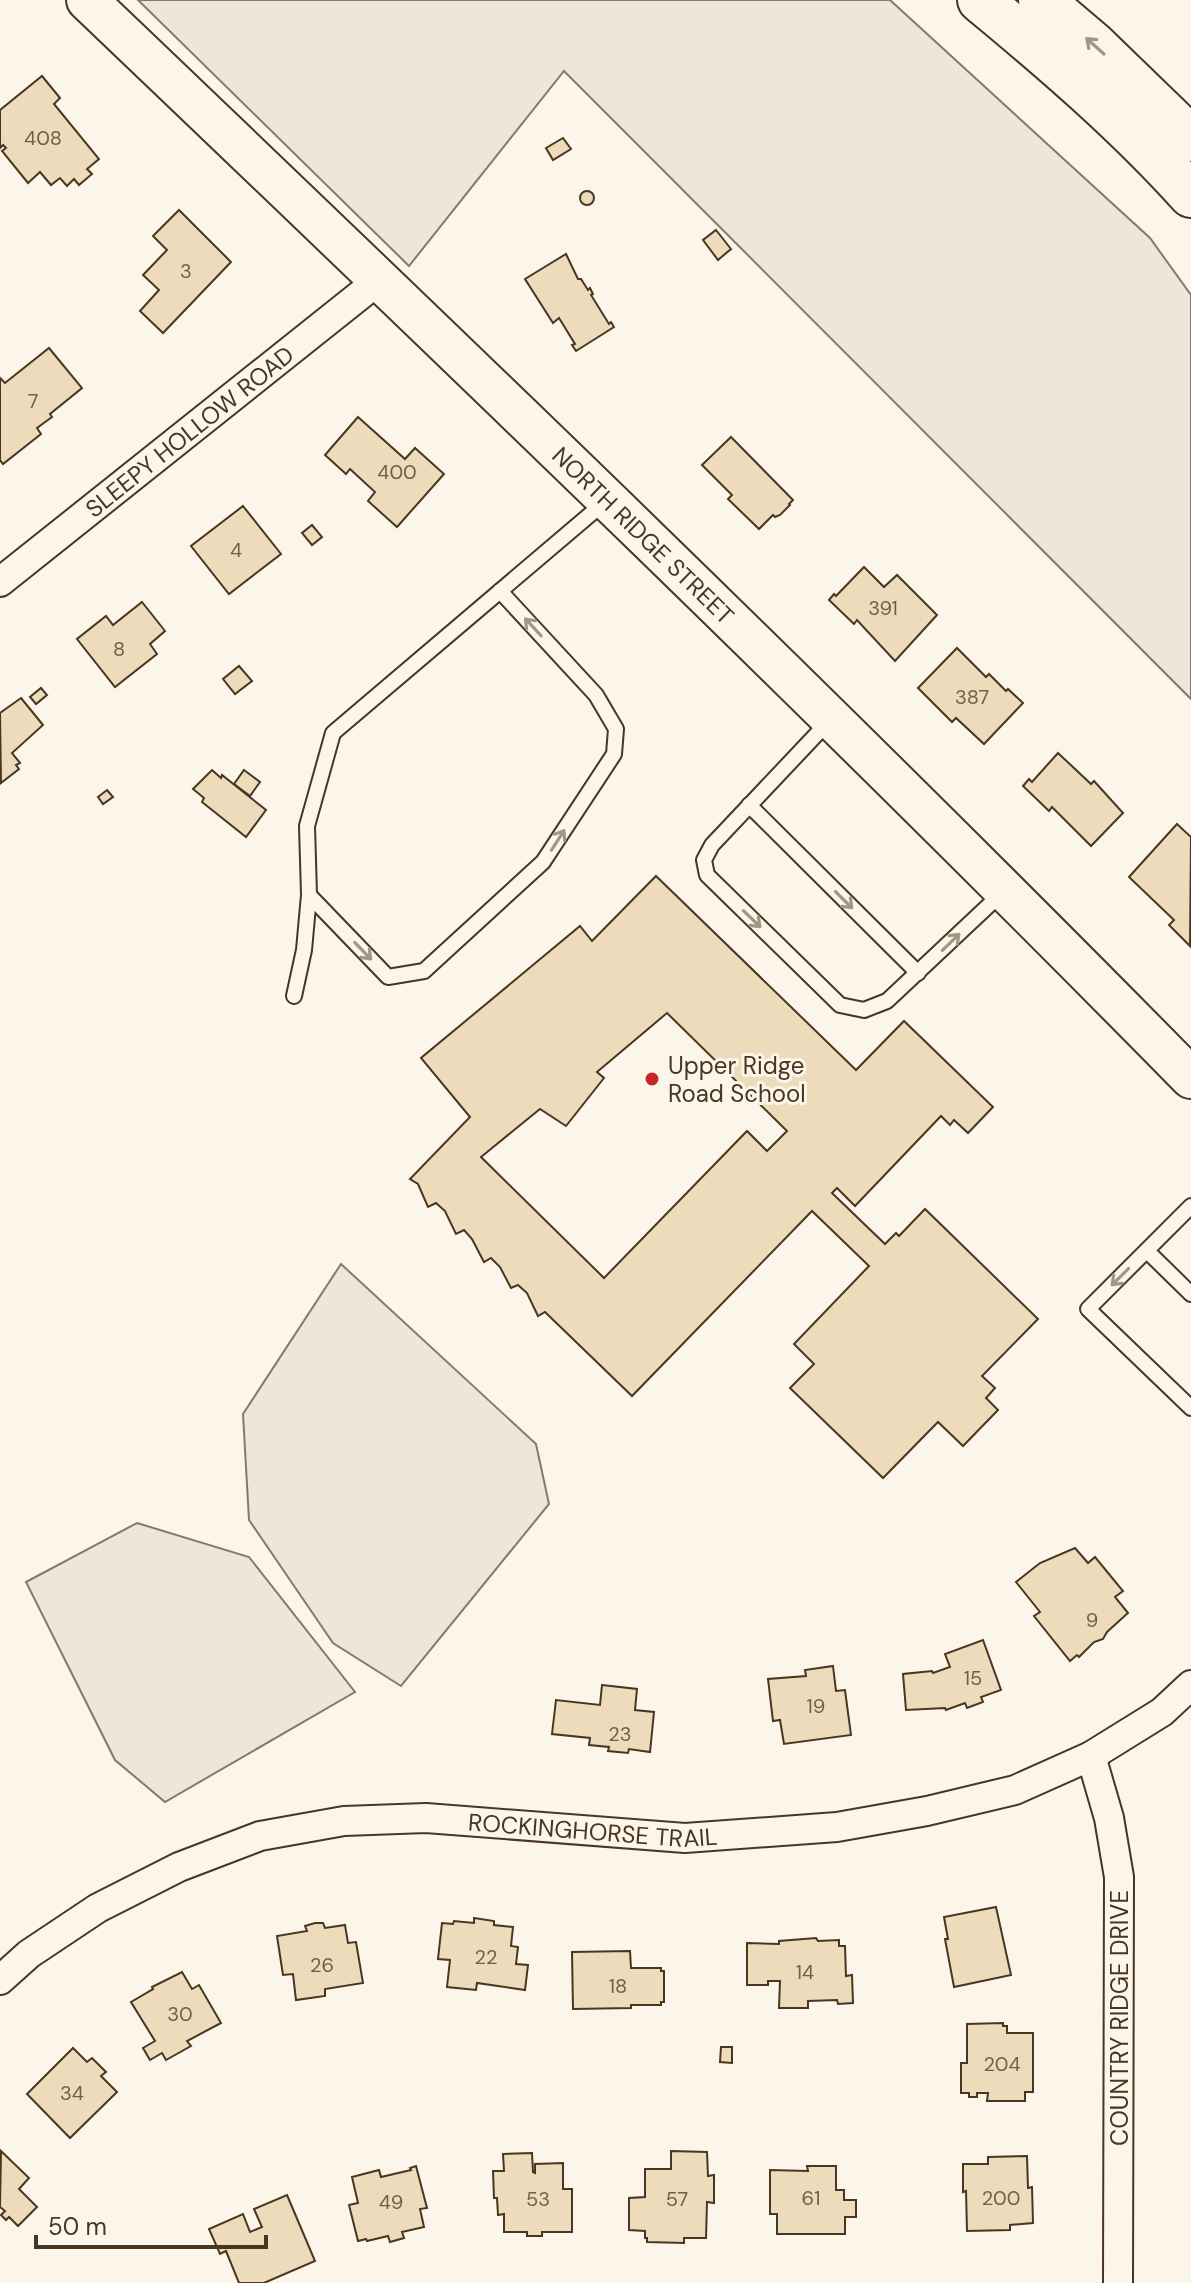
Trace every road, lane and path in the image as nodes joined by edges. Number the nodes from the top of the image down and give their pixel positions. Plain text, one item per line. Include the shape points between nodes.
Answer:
1 (87, 0) edge
2 (980, 0) edge
3 (1041, 0) edge
4 (1119, 94) junction
5 (1191, 127) edge
6 (1191, 139) edge
7 (1191, 195) edge
8 (1191, 220) edge
9 (379, 280) junction
10 (606, 501) junction
11 (0, 582) edge
12 (500, 591) junction
13 (831, 719) junction
14 (749, 805) junction
15 (1006, 890) junction
16 (309, 895) junction
17 (918, 973) junction
18 (294, 996) dead end
19 (1191, 1078) edge
20 (1191, 1206) edge
21 (1147, 1251) junction
22 (1191, 1294) edge
23 (1191, 1408) edge
24 (1191, 1685) edge
25 (1091, 1756) junction
26 (0, 1980) edge
27 (1118, 2283) edge

1 - 9 street, NORTH RIDGE STREET
2 - 4 highway via 1061,68
4 -> 3 highway
4 - 5 highway
4 - 6 highway
4 - 7 highway
4 - 8 highway
9 - 10 street, NORTH RIDGE STREET
9 - 11 street, SLEEPY HOLLOW ROAD
10 - 12 lane
10 - 13 street, NORTH RIDGE STREET
12 - 16 lane via 333,733 307,826
16 -> 12 lane via 388,977 424,971 543,862 614,754 616,729 596,695
13 - 14 lane
13 - 15 street, NORTH RIDGE STREET
14 -> 17 lane
14 -> 17 lane via 712,845 704,860 707,875 840,1005 864,1010 887,1001
17 -> 15 lane
15 - 19 street, NORTH RIDGE STREET
16 - 18 lane
20 - 21 lane
21 - 22 lane
21 -> 23 lane via 1088,1309
24 - 25 street, ROCKINGHORSE TRAIL via 1162,1712
25 - 26 street, ROCKINGHORSE TRAIL via 1015,1790 837,1827 685,1838 426,1818 344,1821 260,1836 179,1867 98,1908
25 - 27 street, COUNTRY RIDGE DRIVE via 1119,1877

